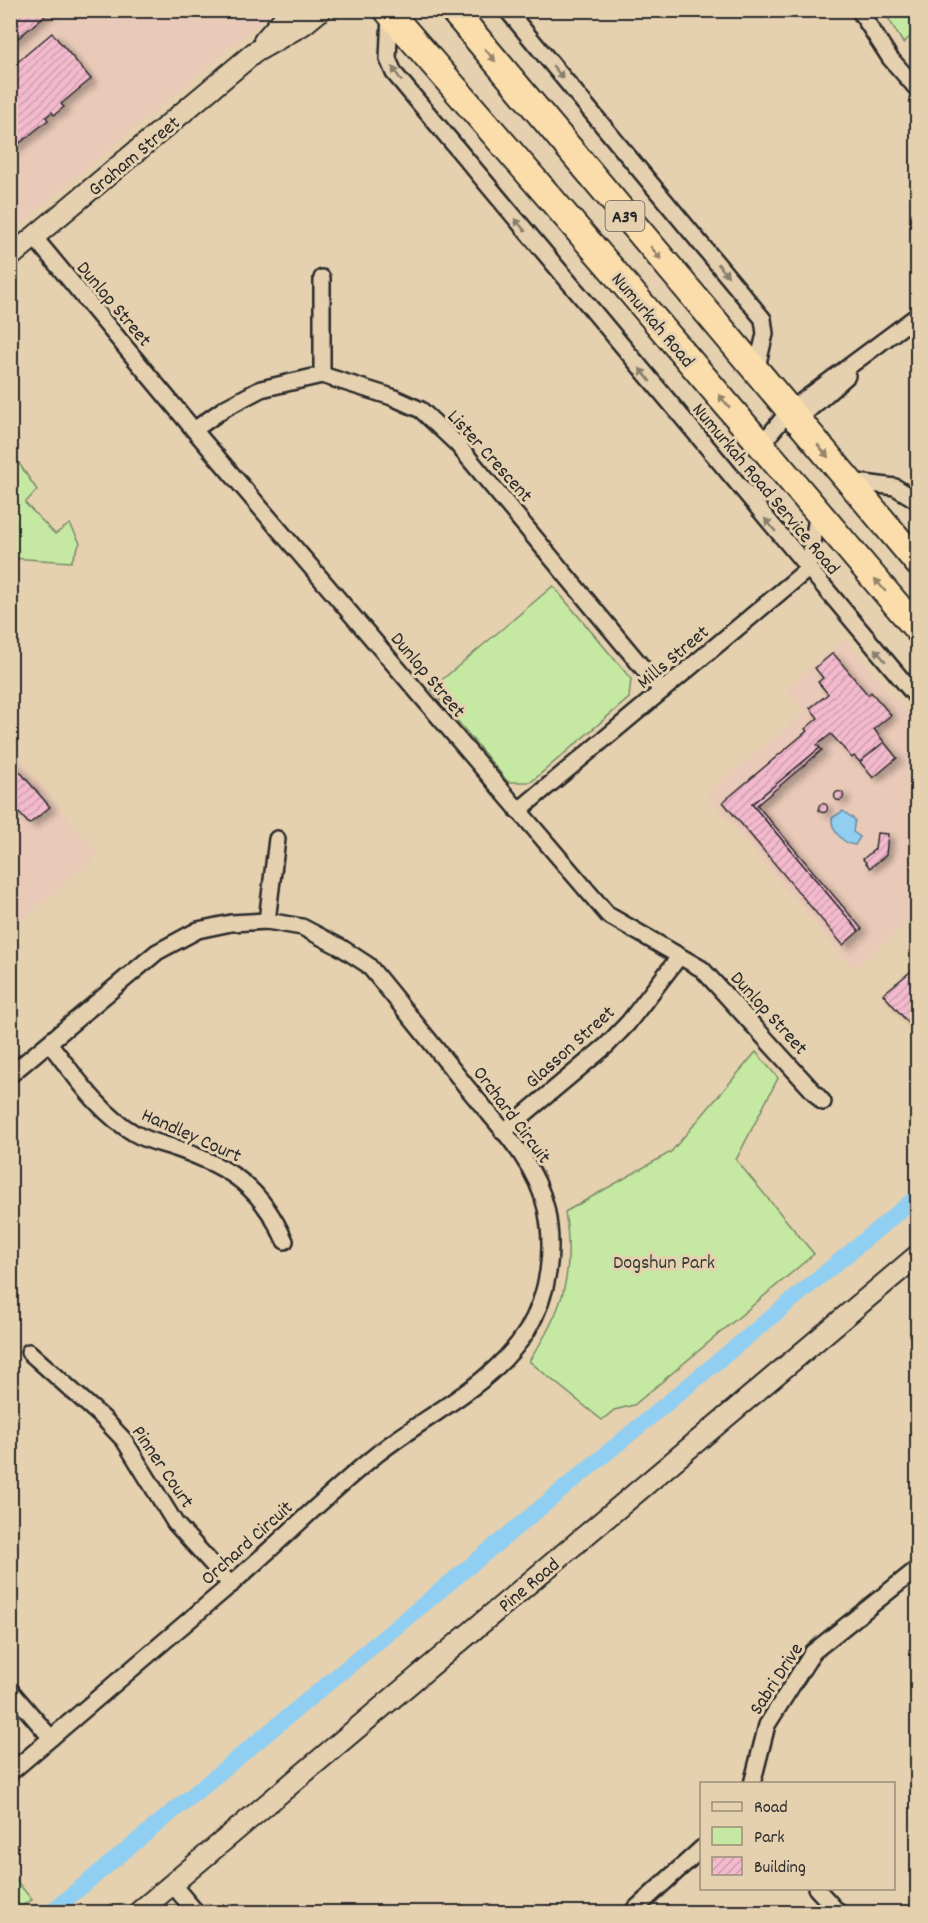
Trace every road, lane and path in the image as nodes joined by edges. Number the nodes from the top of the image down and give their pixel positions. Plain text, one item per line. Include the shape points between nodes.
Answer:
1 (291, 10) edge
2 (321, 10) edge
3 (453, 10) edge
4 (507, 10) edge
5 (859, 10) edge
6 (389, 12) edge
7 (255, 52) junction
8 (918, 90) edge
9 (34, 237) junction
10 (10, 257) edge
11 (322, 278) dead end
12 (918, 315) edge
13 (756, 371) junction
14 (322, 375) junction
15 (794, 416) junction
16 (194, 430) junction
17 (761, 445) junction
18 (849, 481) junction
19 (918, 501) edge
20 (818, 512) junction
21 (918, 563) edge
22 (808, 569) junction
23 (918, 630) edge
24 (662, 691) junction
25 (918, 699) edge
26 (518, 811) junction
27 (277, 838) dead end
28 (267, 921) junction
29 (679, 957) junction
30 (49, 1043) junction
31 (10, 1075) edge
32 (823, 1102) dead end
33 (503, 1132) junction
34 (285, 1241) dead end
35 (918, 1255) edge
36 (29, 1352) dead end
37 (918, 1568) edge
38 (231, 1585) junction
39 (10, 1690) edge
40 (51, 1738) junction
41 (10, 1773) edge
42 (753, 1782) edge
43 (700, 1850) edge
44 (172, 1884) junction
45 (818, 1890) edge
46 (139, 1912) edge
47 (196, 1912) edge
48 (632, 1912) edge
49 (838, 1912) edge

1 - 7 street, Graham Street
2 - 7 street, Graham Street
3 -> 13 highway, A39
4 -> 13 street via 763,319 765,334
5 - 8 street via 884,49
17 -> 6 highway, Numurkah Road / A39
22 -> 6 street, Numurkah Road Service Road via 394,73 388,59
7 - 9 street, Graham Street
9 - 10 street, Graham Street
9 - 16 street, Dunlop Street
11 - 14 street
12 - 15 street via 830,378
13 - 15 highway, A39
14 - 16 street via 261,389
14 - 24 street, Lister Crescent via 421,410 457,444
15 - 17 street
15 -> 18 highway, A39
16 - 26 street, Dunlop Street
17 - 20 highway, Numurkah Road / A39
18 - 19 street via 895,487
18 - 21 highway, A39
20 - 22 street
23 -> 20 highway, Numurkah Road / A39
22 - 24 street, Mills Street
25 -> 22 street, Numurkah Road Service Road
24 - 26 street, Mills Street
26 - 29 street, Dunlop Street via 608,915
27 - 28 street
28 - 30 street, Orchard Circuit via 198,930 157,952
28 - 33 street, Orchard Circuit via 302,927 368,965
29 - 32 street, Dunlop Street via 702,969
29 - 33 street, Glasson Street via 607,1045
30 - 31 street, Orchard Circuit
30 - 34 street, Handley Court via 106,1112 135,1134 201,1157 238,1176 256,1192
33 - 38 street, Orchard Circuit via 535,1178 551,1239 542,1300 528,1330 492,1372 377,1454
35 - 44 street, Pine Road
36 - 38 street, Pinner Court via 124,1440 175,1523
37 - 42 street, Sabri Drive via 813,1652 767,1725
38 - 40 street, Orchard Circuit
39 - 40 street
40 - 41 street, Orchard Circuit
43 - 48 street
44 - 46 street, Pine Road
44 - 47 street
45 - 49 street

